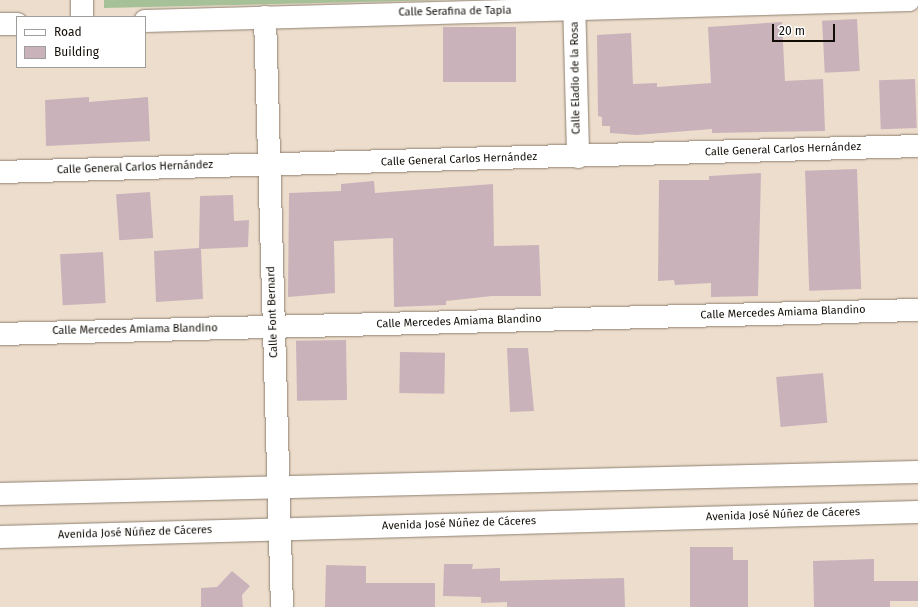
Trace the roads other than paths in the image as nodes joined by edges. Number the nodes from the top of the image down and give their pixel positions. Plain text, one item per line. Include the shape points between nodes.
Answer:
1 (82, 0) edge
2 (876, 0) edge
3 (909, 0) edge
4 (728, 2) edge
5 (574, 4) edge
6 (82, 16) edge
7 (265, 17) junction
8 (146, 21) edge
9 (0, 24) edge
10 (16, 24) edge
11 (918, 146) edge
12 (578, 157) junction
13 (269, 165) junction
14 (0, 172) edge
15 (918, 310) edge
16 (273, 326) junction
17 (0, 334) edge
18 (918, 472) edge
19 (279, 487) junction
20 (0, 494) edge
21 (918, 512) edge
22 (280, 529) junction
23 (0, 537) edge
24 (282, 607) edge

1 - 6 street
2 - 3 street, Calle Serafina de Tapia
2 - 4 street, Calle Serafina de Tapia
4 - 5 street, Calle Serafina de Tapia
5 - 7 street, Calle Serafina de Tapia
5 - 12 street, Calle Eladio de la Rosa
7 - 8 street, Calle Serafina de Tapia
7 - 13 street, Calle Font Bernard
9 - 10 street
11 - 12 street, Calle General Carlos Hernández
12 - 13 street, Calle General Carlos Hernández
13 - 14 street, Calle General Carlos Hernández
13 - 16 street, Calle Font Bernard
15 - 16 street, Calle Mercedes Amiama Blandino
16 - 17 street, Calle Mercedes Amiama Blandino
16 - 19 street, Calle Font Bernard
18 - 19 street
19 - 20 street
19 - 22 street, Calle Font Bernard
21 - 22 street, Avenida José Núñez de Cáceres
22 - 23 street, Avenida José Núñez de Cáceres
22 - 24 street, Calle Font Bernard

